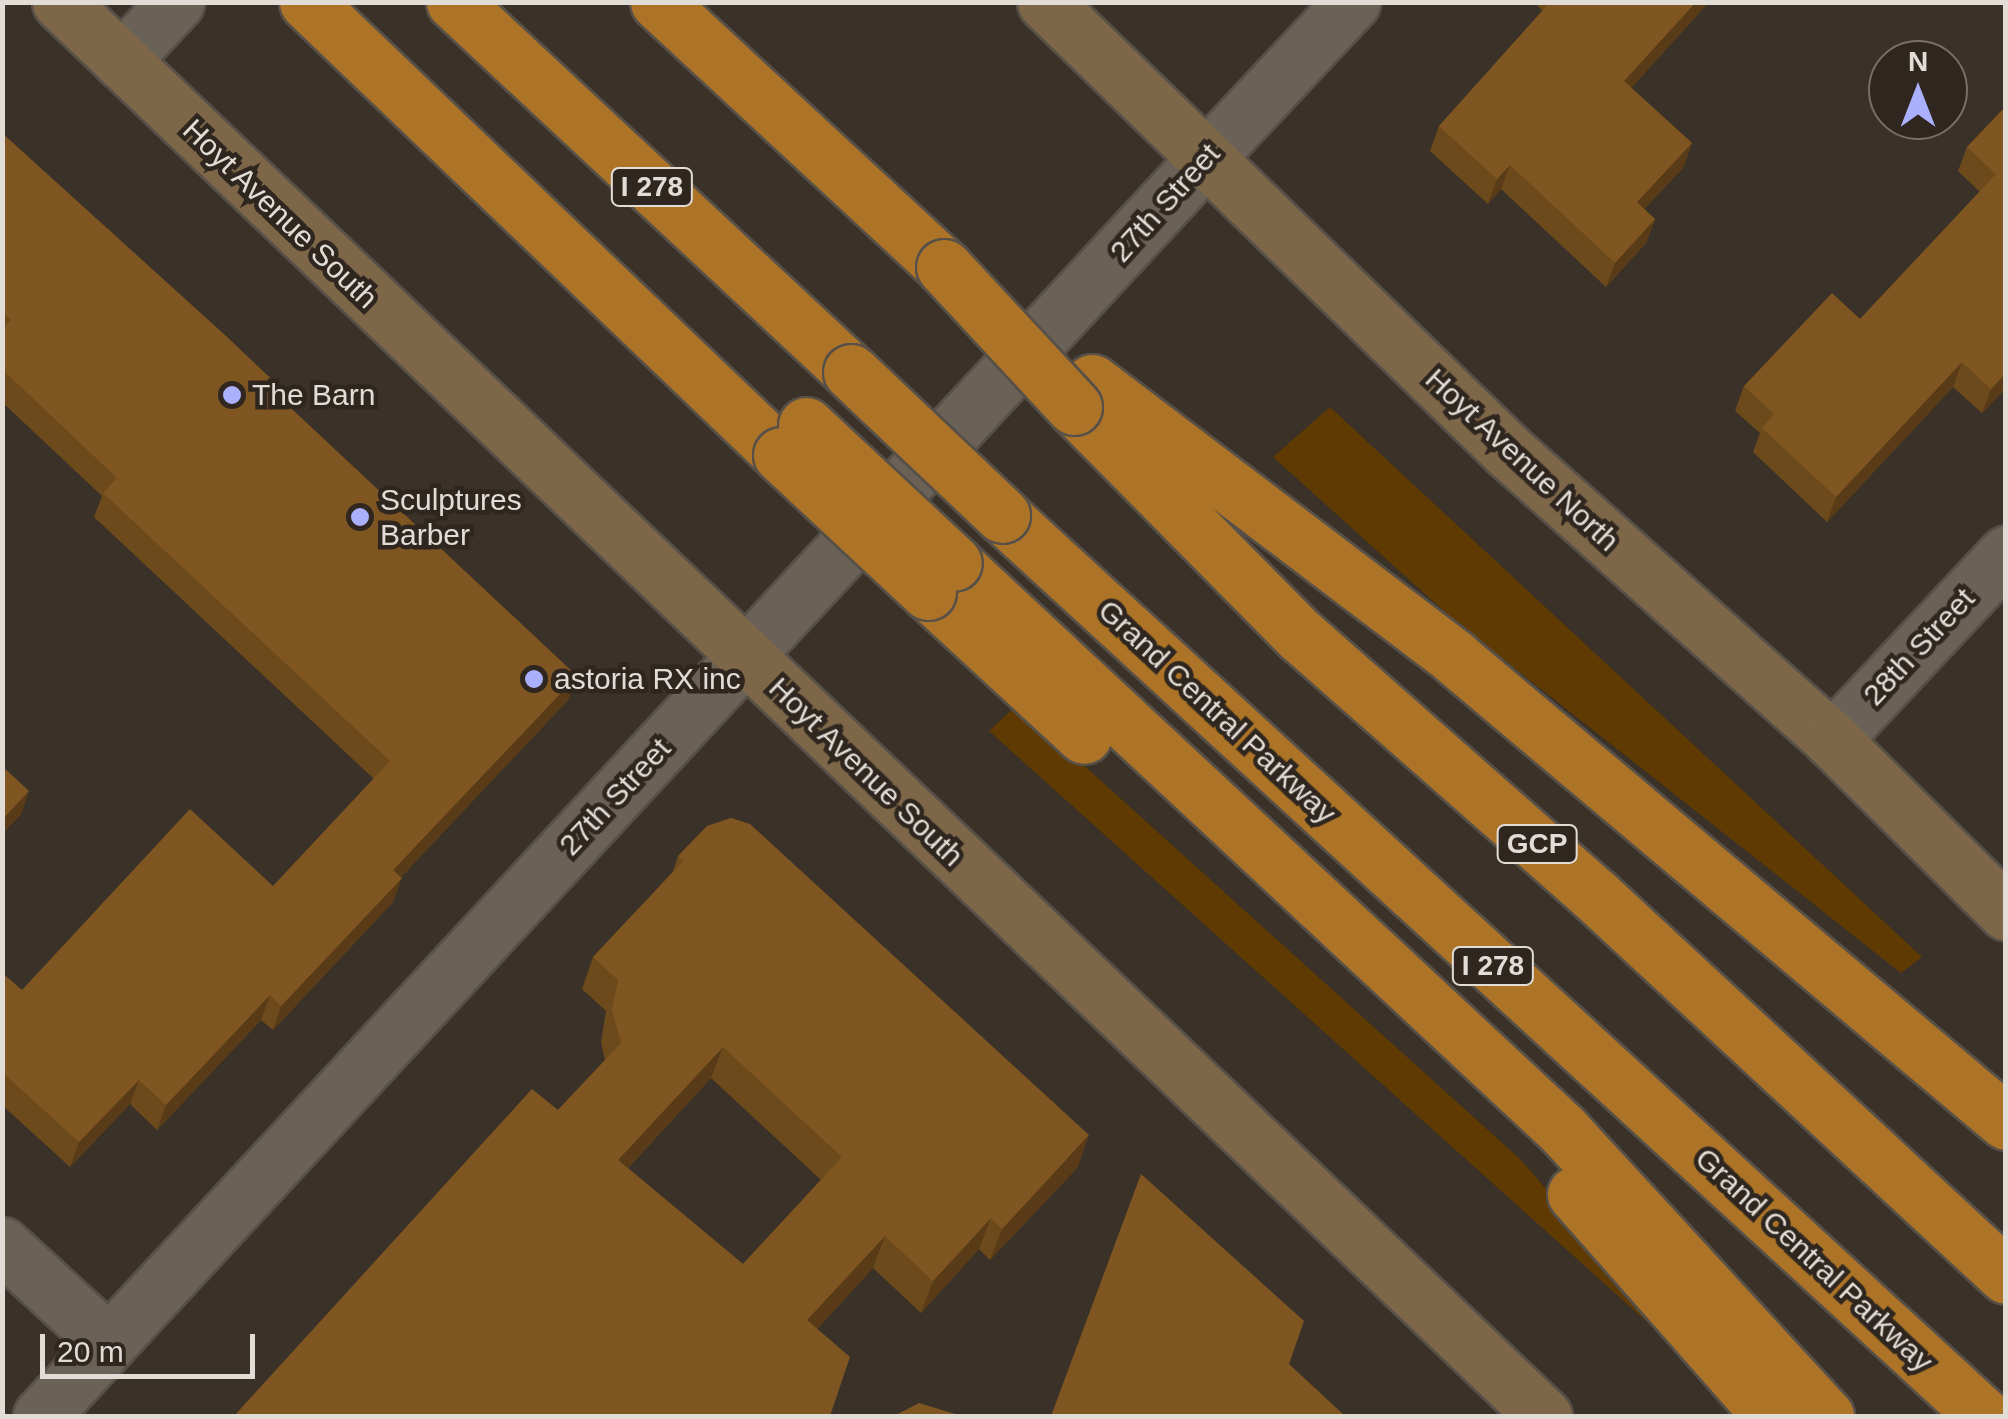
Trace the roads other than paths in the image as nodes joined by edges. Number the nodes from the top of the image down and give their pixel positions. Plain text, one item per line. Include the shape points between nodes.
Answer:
1 (60, 2) edge
2 (176, 2) edge
3 (454, 2) edge
4 (658, 2) edge
5 (1045, 2) edge
6 (1352, 2) edge
7 (334, 10) edge
8 (120, 61) junction
9 (1206, 158) junction
10 (1083, 394) junction
11 (2006, 554) edge
12 (941, 578) junction
13 (745, 656) junction
14 (1832, 740) junction
15 (2006, 912) edge
16 (2006, 1122) edge
17 (2, 1245) edge
18 (2006, 1276) edge
19 (109, 1343) junction
20 (41, 1416) edge
21 (1544, 1416) edge
22 (1771, 1416) edge
23 (1826, 1416) edge
24 (1984, 1416) edge

1 - 8 main road, Hoyt Avenue South
2 - 8 street
3 - 24 highway, Grand Central Parkway / I 278, bridge
4 - 10 highway, GCP, bridge
5 - 9 main road, Hoyt Avenue North
6 - 9 street, 27th Street
7 - 12 highway, bridge
8 - 13 main road, Hoyt Avenue South
9 - 13 street, 27th Street
9 - 14 main road, Hoyt Avenue North via 1507,450
10 - 16 highway via 1455,658
10 - 18 highway, GCP via 1302,636 1595,895
11 - 14 street, 28th Street
12 - 22 highway via 1566,1185
12 - 23 highway via 1562,1130
13 - 19 street, 27th Street
13 - 21 main road, Hoyt Avenue South
14 - 15 main road, Hoyt Avenue North
17 - 19 street
19 - 20 street, 27th Street

